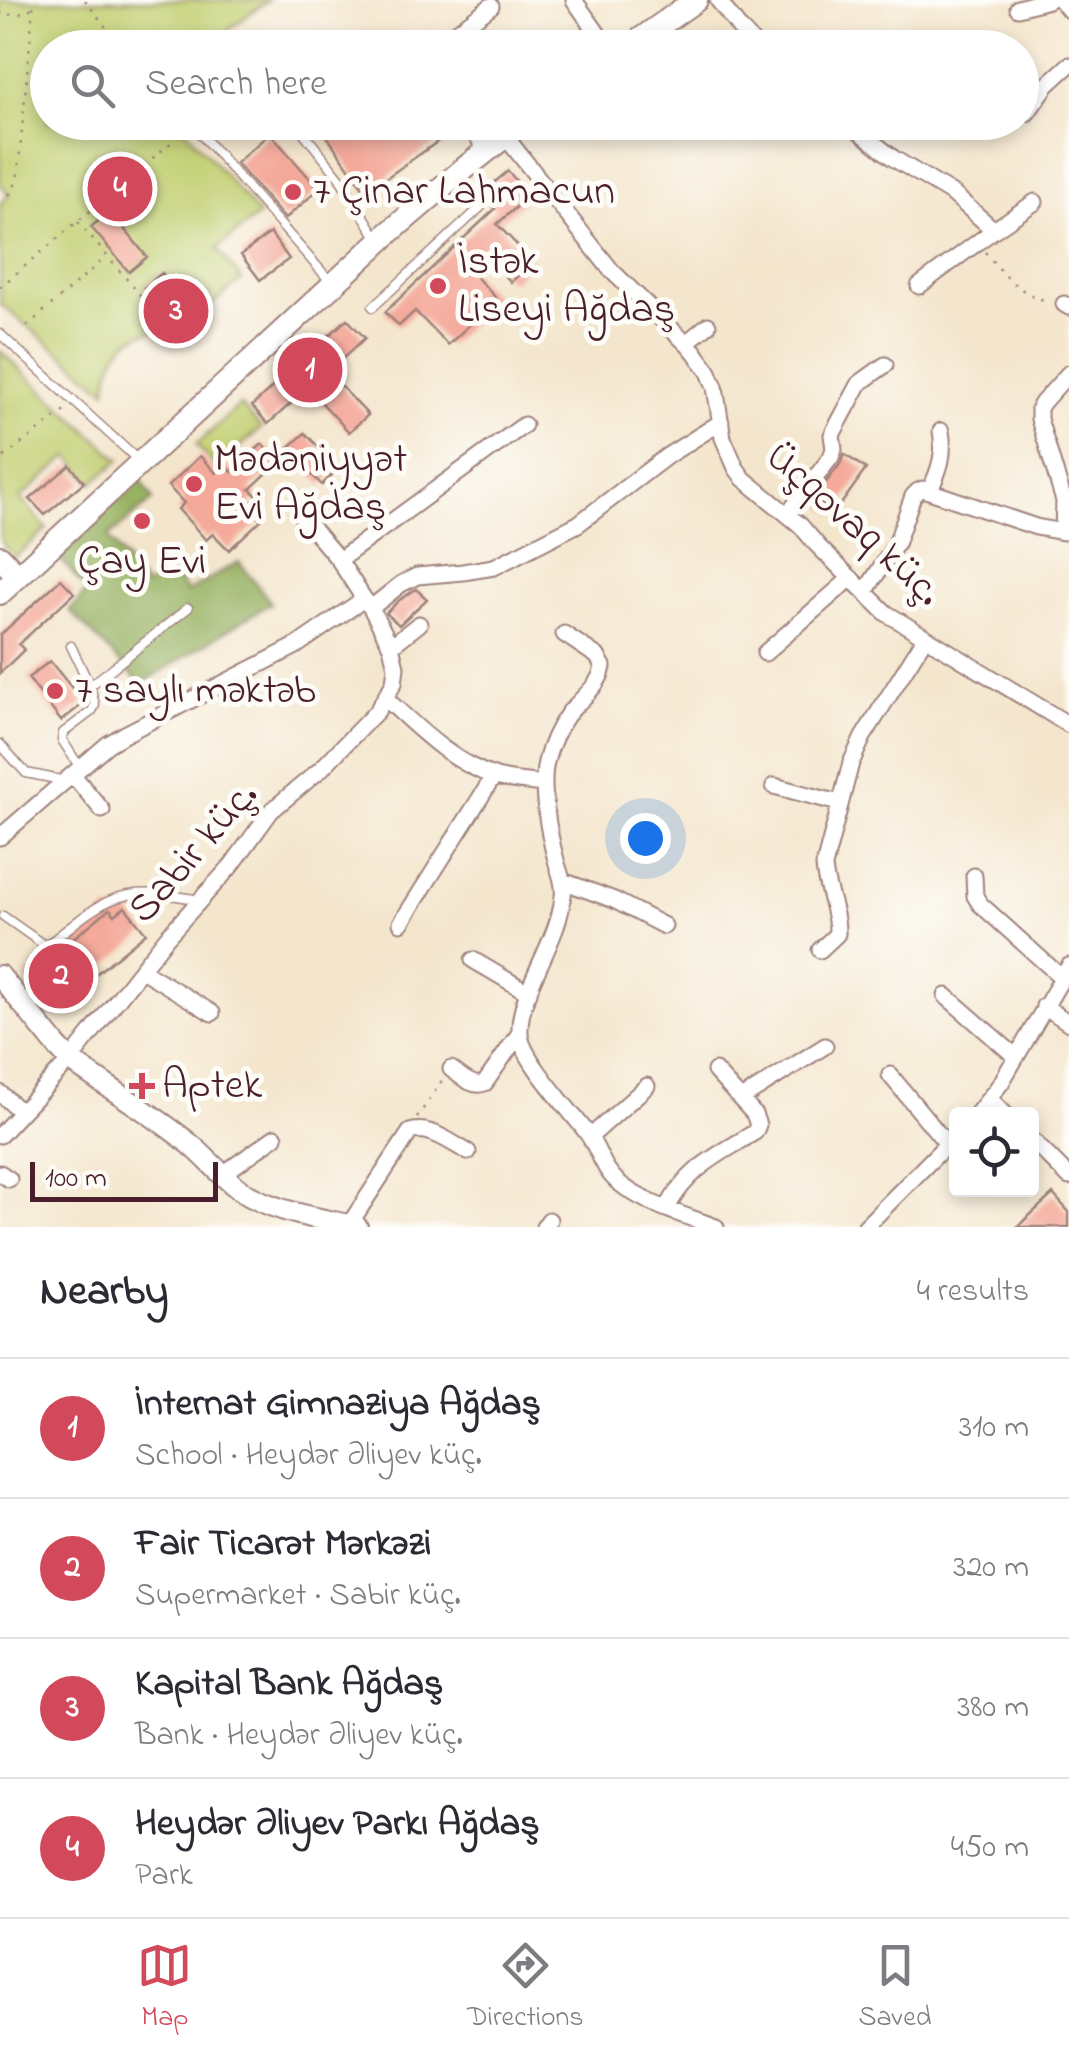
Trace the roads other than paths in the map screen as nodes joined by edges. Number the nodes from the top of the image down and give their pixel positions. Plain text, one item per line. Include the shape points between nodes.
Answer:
1 (574, 0) edge
2 (696, 0) edge
3 (718, 0) edge
4 (1048, 0) edge
5 (1061, 0) edge
6 (490, 6) dead end
7 (1018, 8) dead end
8 (1069, 10) edge
9 (459, 30) edge
10 (595, 30) edge
11 (654, 30) edge
12 (741, 30) edge
13 (1069, 65) edge
14 (1039, 97) edge
15 (201, 140) edge
16 (309, 140) edge
17 (501, 140) edge
18 (507, 140) edge
19 (871, 140) edge
20 (460, 172) junction
21 (1035, 202) dead end
22 (994, 230) junction
23 (379, 241) junction
24 (333, 285) junction
25 (919, 286) dead end
26 (373, 307) dead end
27 (708, 325) dead end
28 (0, 334) edge
29 (686, 344) junction
30 (885, 365) dead end
31 (1069, 373) edge
32 (721, 422) junction
33 (524, 425) dead end
34 (941, 430) dead end
35 (142, 463) junction
36 (930, 490) junction
37 (300, 514) dead end
38 (788, 514) junction
39 (1066, 531) edge
40 (0, 557) edge
41 (339, 560) junction
42 (18, 576) junction
43 (850, 578) junction
44 (865, 592) junction
45 (0, 593) edge
46 (368, 604) junction
47 (188, 608) dead end
48 (419, 624) dead end
49 (564, 634) dead end
50 (924, 638) junction
51 (71, 646) dead end
52 (391, 646) junction
53 (765, 653) dead end
54 (90, 686) junction
55 (384, 698) junction
56 (1069, 725) edge
57 (0, 744) edge
58 (73, 775) junction
59 (494, 776) junction
60 (543, 784) junction
61 (774, 786) dead end
62 (839, 803) junction
63 (102, 810) dead end
64 (0, 838) edge
65 (974, 876) dead end
66 (563, 881) junction
67 (200, 900) junction
68 (2, 916) dead end
69 (401, 924) dead end
70 (664, 926) dead end
71 (820, 950) dead end
72 (472, 960) dead end
73 (142, 970) junction
74 (1065, 971) edge
75 (0, 976) edge
76 (529, 993) junction
77 (946, 996) dead end
78 (1044, 1006) junction
79 (212, 1013) dead end
80 (1069, 1022) edge
81 (519, 1034) junction
82 (825, 1046) dead end
83 (1016, 1056) junction
84 (70, 1060) junction
85 (450, 1068) road end
86 (715, 1071) dead end
87 (890, 1074) dead end
88 (647, 1086) dead end
89 (0, 1093) edge
90 (741, 1099) junction
91 (990, 1099) junction
92 (983, 1107) edge
93 (999, 1107) edge
94 (21, 1112) junction
95 (0, 1135) edge
96 (275, 1136) dead end
97 (590, 1136) junction
98 (949, 1136) edge
99 (949, 1142) edge
100 (1039, 1147) edge
101 (468, 1152) dead end
102 (223, 1174) junction
103 (1069, 1176) edge
104 (667, 1208) junction
105 (299, 1221) edge
106 (870, 1225) edge
107 (353, 1226) edge
108 (716, 1227) edge

1 - 10 street
2 - 11 main road
3 - 12 street
4 - 7 street
5 - 8 street
6 - 9 street
13 - 14 street
15 - 24 lane
16 - 23 lane
17 - 20 main road
18 - 29 street, Üçqovaq küç. via 612,270
19 - 22 street
20 - 23 main road
20 - 26 lane via 481,207
21 - 22 street
22 - 25 street
23 - 24 main road
24 - 35 main road
27 - 29 street
28 - 35 lane
29 - 32 street, Üçqovaq küç. via 709,372
30 - 38 street via 854,392 832,435 831,457
31 - 39 street via 1039,408
32 - 38 street, Üçqovaq küç. via 744,479
32 - 46 street via 578,524 494,566 417,576
33 - 41 street
34 - 36 street via 942,458
35 - 42 main road
36 - 39 street via 1036,528
36 - 44 street via 914,496 896,544
37 - 41 street
38 - 43 street, Üçqovaq küç.
40 - 42 main road
41 - 46 street
42 - 45 main road
43 - 44 street, Üçqovaq küç.
43 - 53 street
44 - 50 street, Üçqovaq küç.
46 - 52 street
46 - 58 street via 125,734
47 - 54 lane
48 - 52 street
49 - 60 street via 597,656 602,676 556,734
50 - 56 street, Üçqovaq küç.
50 - 62 street via 863,737
51 - 54 lane
52 - 55 street, Sabir küç. via 394,683
54 - 58 lane via 92,710 63,733
55 - 59 street via 435,742
55 - 67 street, Sabir küç. via 321,769 271,811
57 - 58 lane via 26,774
58 - 63 street
58 - 64 street
59 - 60 street
59 - 69 street
60 - 66 street
61 - 62 street
62 - 71 street via 824,866 837,934
65 - 74 street via 980,904
66 - 70 street
66 - 76 street via 555,933
67 - 68 lane via 172,894 115,898 44,945
67 - 73 street, Sabir küç.
72 - 76 street
73 - 79 street
73 - 84 street, Sabir küç.
74 - 78 street
75 - 84 street
76 - 81 street
77 - 83 street
78 - 80 street
78 - 83 street
81 - 85 street via 480,1085
81 - 97 street
82 - 90 street
83 - 91 street
84 - 94 street, Sabir küç.
84 - 102 street
86 - 90 street
87 - 98 street
88 - 97 street
89 - 94 street
90 - 104 street via 754,1114 755,1132 692,1172
91 - 92 street
91 - 93 street
94 - 95 street, Sabir küç.
96 - 102 street
97 - 104 street via 621,1185
99 - 106 street
100 - 103 street
101 - 107 street via 427,1130 410,1132
102 - 105 street
104 - 108 street
105 - 107 street

